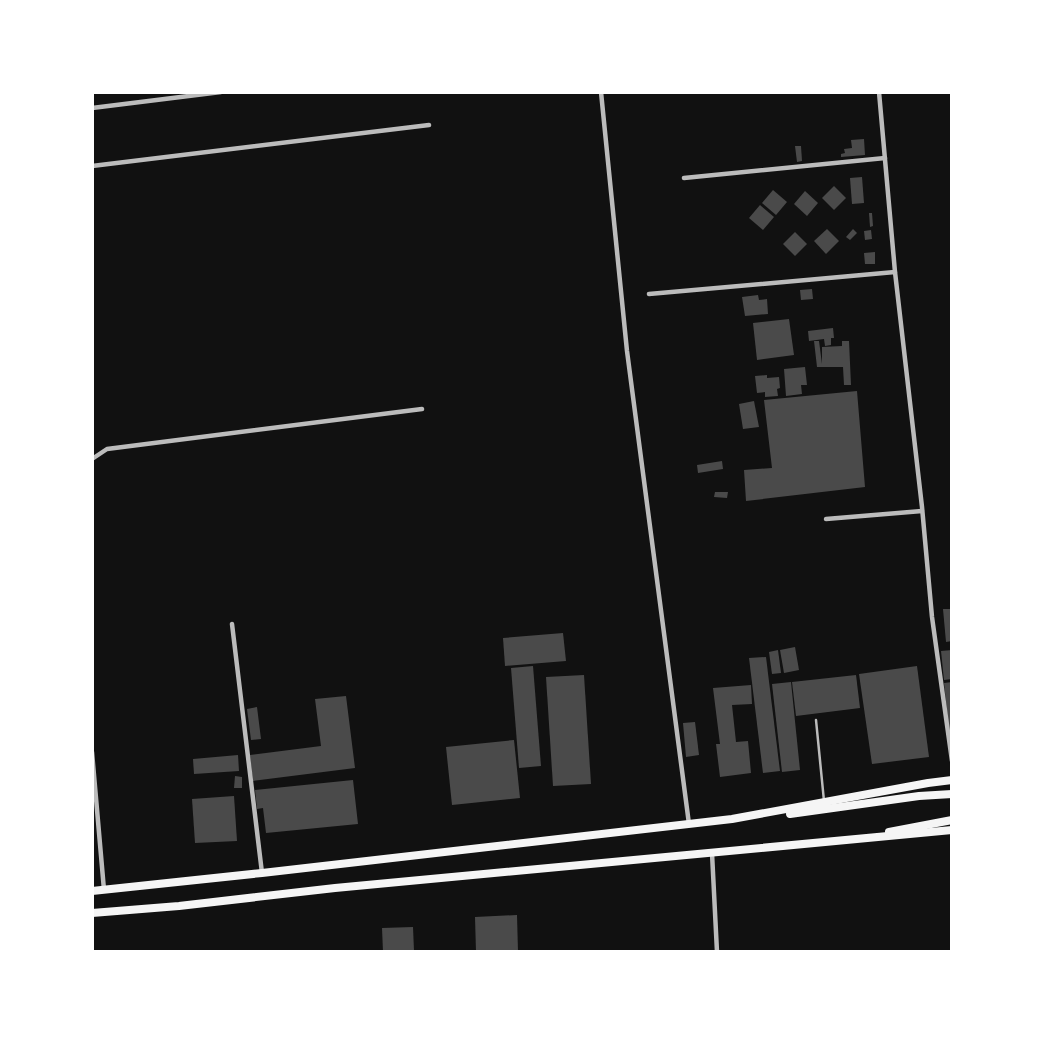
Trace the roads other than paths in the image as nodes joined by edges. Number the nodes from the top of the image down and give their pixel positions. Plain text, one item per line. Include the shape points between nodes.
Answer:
1 (221, 92) edge
2 (601, 92) edge
3 (879, 92) edge
4 (92, 108) edge
5 (429, 125) dead end
6 (885, 158) junction
7 (92, 166) edge
8 (684, 178) dead end
9 (895, 272) junction
10 (649, 294) dead end
11 (422, 409) dead end
12 (92, 458) edge
13 (922, 511) junction
14 (826, 519) dead end
15 (232, 624) dead end
16 (816, 720) dead end
17 (92, 752) edge
18 (952, 761) edge
19 (952, 780) edge
20 (952, 794) edge
21 (824, 803) junction
22 (732, 819) junction
23 (952, 820) edge
24 (689, 824) junction
25 (952, 830) edge
26 (845, 840) junction
27 (712, 854) junction
28 (262, 873) junction
29 (104, 890) junction
30 (92, 891) edge
31 (92, 913) edge
32 (718, 952) edge

1 - 4 street
2 - 24 street via 628,350
3 - 6 street
5 - 7 street
6 - 8 street
6 - 9 street
9 - 10 street
9 - 13 street
11 - 12 street via 107,449
13 - 14 street
13 - 18 street via 932,617
15 - 28 street
16 - 21 lane
17 - 29 street
19 - 21 highway
20 - 22 highway
21 - 22 highway
22 - 24 highway
23 - 26 highway
24 - 28 highway
25 - 26 highway
26 - 27 highway
27 - 31 highway
27 - 32 street
28 - 29 highway
29 - 30 highway

